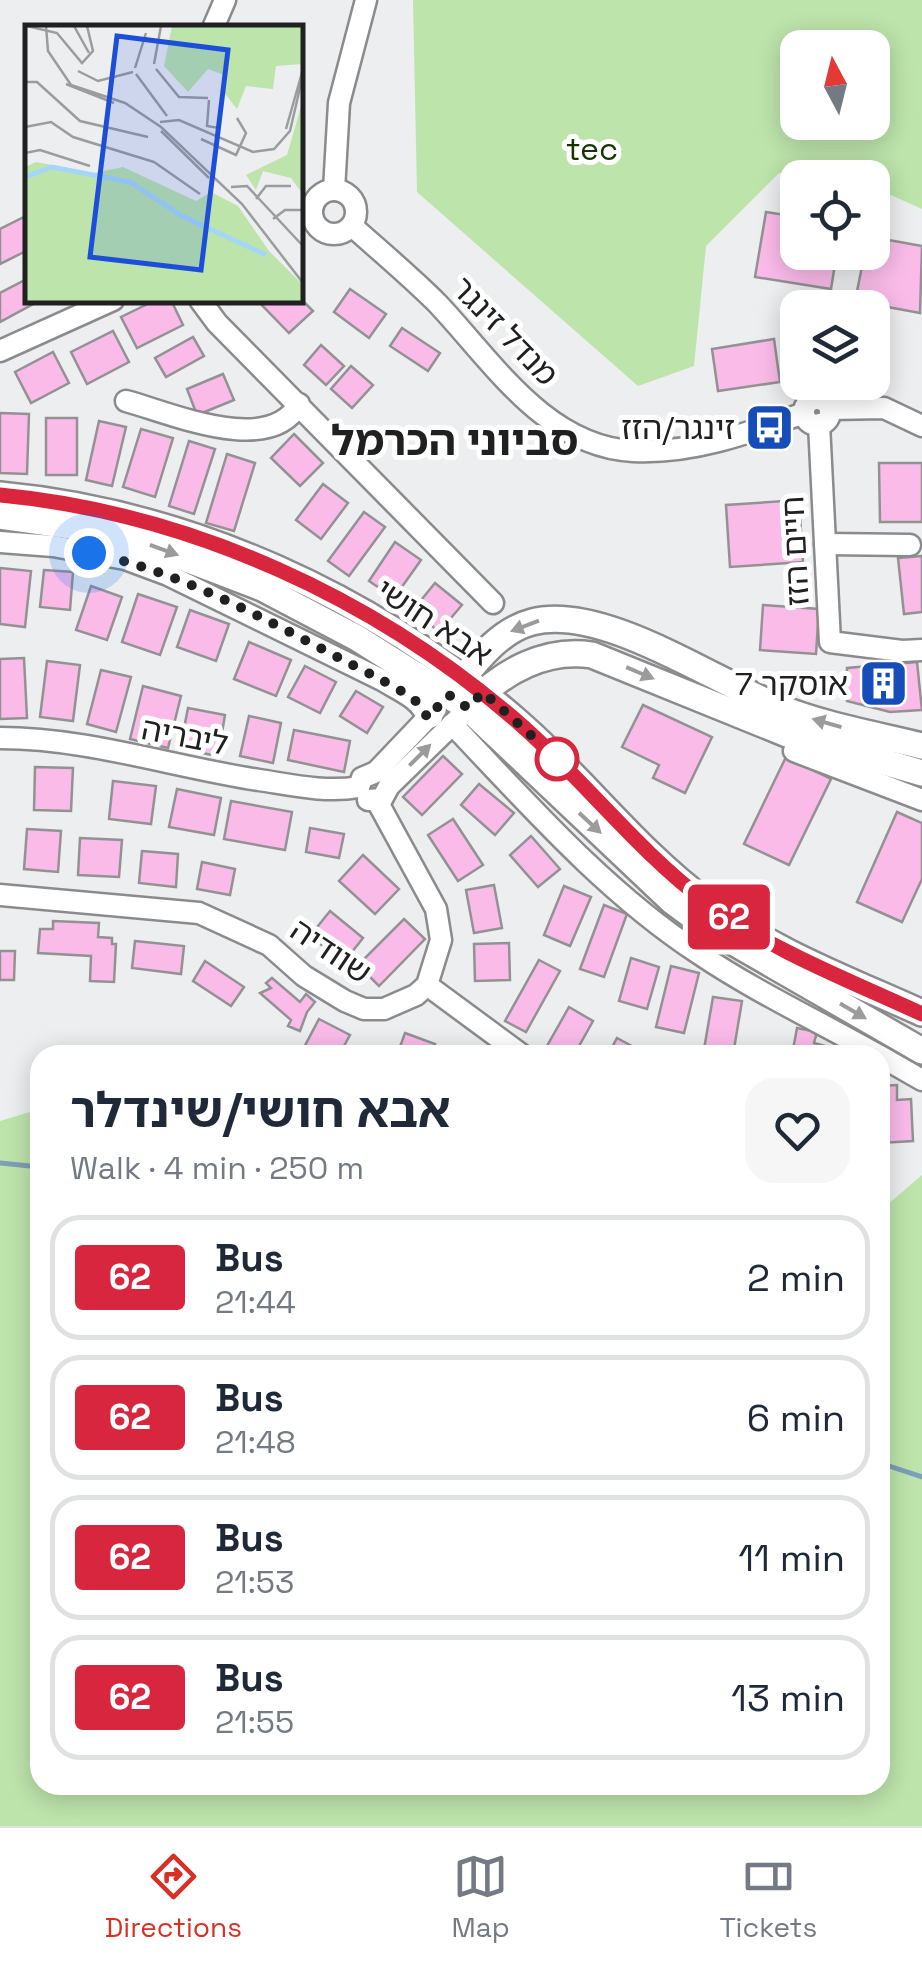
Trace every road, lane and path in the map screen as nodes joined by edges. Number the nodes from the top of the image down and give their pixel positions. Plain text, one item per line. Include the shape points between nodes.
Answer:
1 (224, 0) edge
2 (366, 0) edge
3 (214, 25) edge
4 (334, 190) junction
5 (306, 218) edge
6 (352, 226) junction
7 (108, 302) edge
8 (201, 302) edge
9 (0, 350) edge
10 (126, 400) dead end
11 (299, 404) junction
12 (818, 415) junction
13 (922, 426) edge
14 (0, 495) edge
15 (0, 516) edge
16 (0, 542) edge
17 (825, 544) junction
18 (910, 545) dead end
19 (493, 603) dead end
20 (922, 650) edge
21 (482, 654) junction
22 (426, 667) junction
23 (514, 670) junction
24 (453, 704) junction
25 (523, 726) junction
26 (0, 738) edge
27 (922, 746) edge
28 (794, 750) dead end
29 (922, 773) edge
30 (381, 787) junction
31 (922, 800) edge
32 (0, 896) edge
33 (427, 985) junction
34 (922, 1014) edge
35 (508, 1045) edge
36 (859, 1045) edge
37 (922, 1052) edge
38 (890, 1062) edge
39 (922, 1080) edge

1 - 3 street
2 - 4 street via 339,103
4 - 5 street via 320,195
4 - 6 street via 356,205
5 - 6 street via 325,232 340,234
6 - 12 street, מנדל זינגר via 565,432 629,451 674,450
7 - 9 street
8 - 11 street
10 - 11 street via 236,430 272,426
11 - 19 street
12 - 13 street, מנדל זינגר via 884,408
12 - 17 street, חיים הזז
14 - 22 main road, אבא חושי via 106,510 239,554 368,616
15 -> 22 main road, אבא חושי via 137,540 262,588
16 - 24 street, אבא חושי via 107,556 168,575 382,680 426,712
17 - 18 street
17 - 20 street, חיים הזז via 830,642
21 - 22 main road
21 - 24 main road
27 -> 21 main road via 790,711 592,623 536,620
22 - 24 main road, אבא חושי
22 - 24 main road via 428,692
23 - 24 main road
23 - 25 main road via 511,684
23 -> 29 main road via 572,652 606,658 787,734
24 - 25 main road, אבא חושי
24 - 30 street
24 - 36 street, אבא חושי via 556,834 619,893 698,954
24 -> 37 main road, אבא חושי via 707,927
25 - 34 main road, אבא חושי via 655,860 711,906 802,960
26 - 30 street, ליבריה via 81,744 296,786 359,787 364,799
28 - 31 street
30 - 33 street via 436,909 441,940
32 - 33 street, שוודיה via 199,913 269,945 304,976 364,1009 384,1009
33 - 35 street
38 - 39 street, אבא חושי

